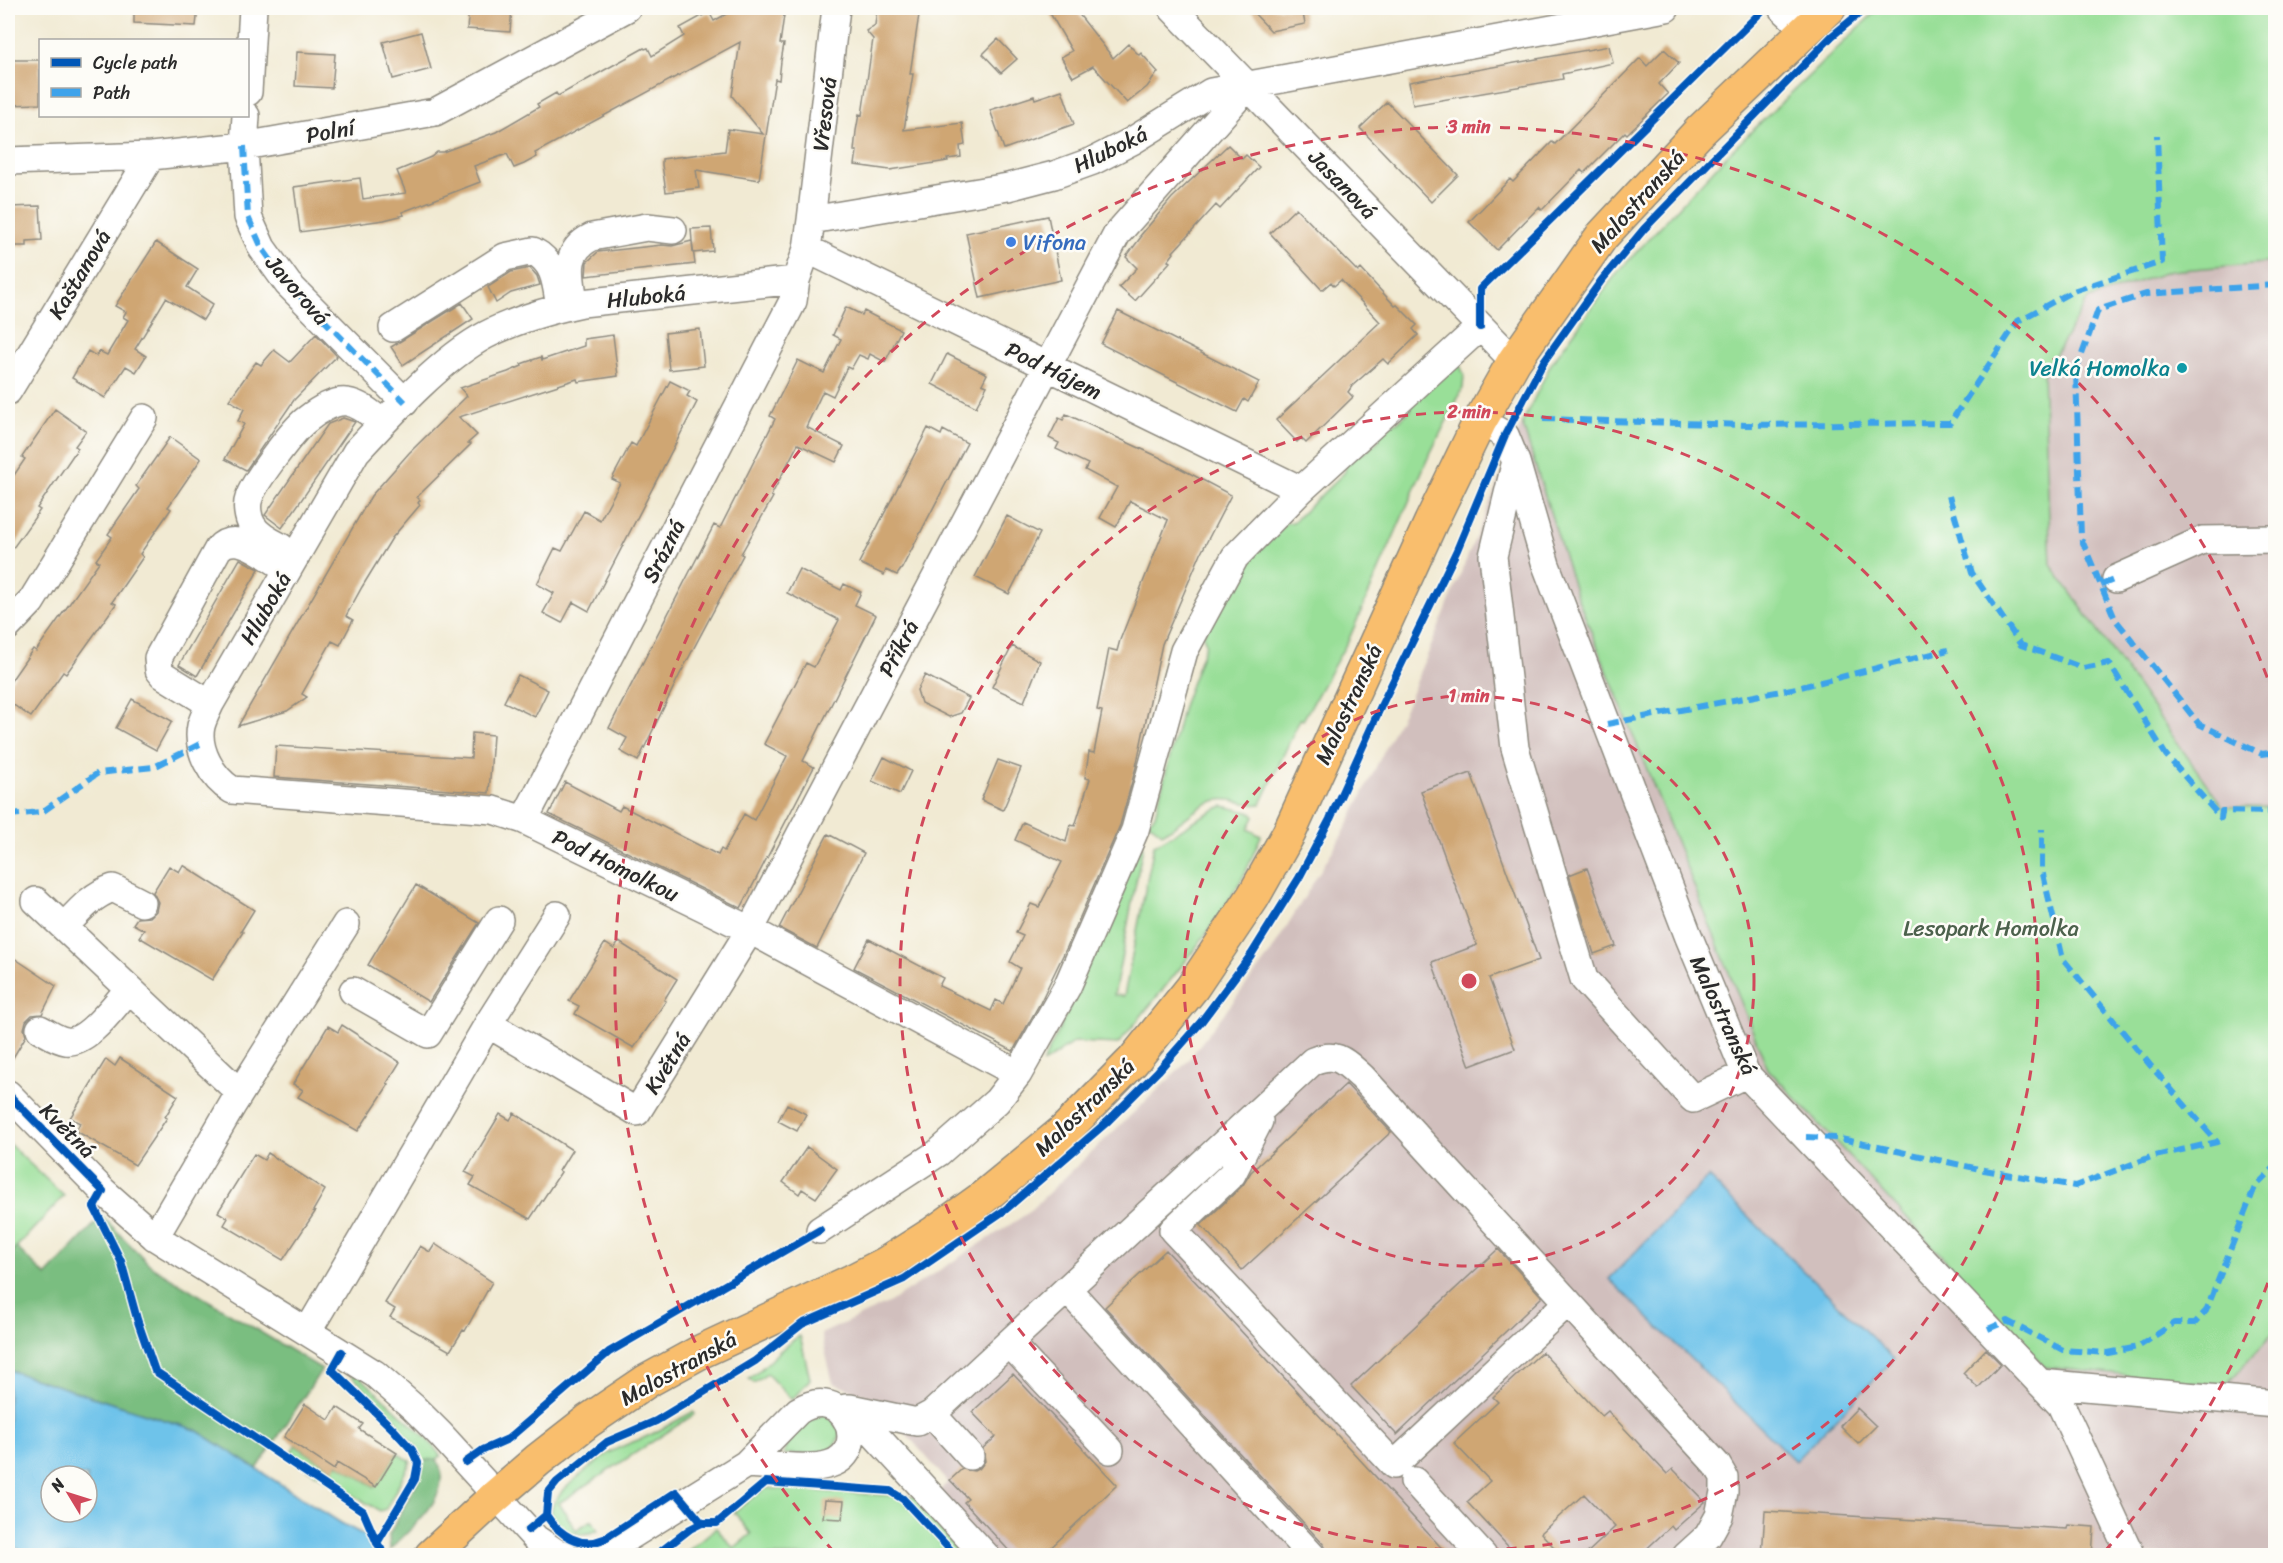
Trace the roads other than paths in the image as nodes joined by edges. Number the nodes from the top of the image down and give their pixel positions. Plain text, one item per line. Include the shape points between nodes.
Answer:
1 (253, 8) edge
2 (627, 8) edge
3 (836, 8) edge
4 (1172, 8) edge
5 (1666, 8) edge
6 (1829, 8) edge
7 (1794, 18) edge
8 (249, 75) edge
9 (1248, 86) junction
10 (246, 117) edge
11 (244, 146) junction
12 (151, 156) junction
13 (8, 161) edge
14 (811, 220) junction
15 (673, 230) dead end
16 (807, 249) junction
17 (796, 280) junction
18 (567, 306) junction
19 (1480, 327) junction
20 (393, 328) dead end
21 (1514, 361) junction
22 (1046, 366) junction
23 (8, 391) edge
24 (405, 402) junction
25 (144, 418) dead end
26 (1480, 421) junction
27 (383, 423) junction
28 (1516, 462) junction
29 (1301, 489) junction
30 (2276, 539) edge
31 (291, 563) junction
32 (2116, 579) dead end
33 (8, 626) edge
34 (210, 704) junction
35 (201, 744) joint
36 (524, 820) junction
37 (36, 901) dead end
38 (142, 903) dead end
39 (557, 915) dead end
40 (499, 920) dead end
41 (346, 924) dead end
42 (64, 927) junction
43 (750, 930) junction
44 (460, 984) junction
45 (129, 989) junction
46 (353, 990) dead end
47 (493, 1016) junction
48 (40, 1029) dead end
49 (1018, 1074) junction
50 (1746, 1074) junction
51 (240, 1093) junction
52 (8, 1094) edge
53 (1268, 1104) junction
54 (820, 1230) dead end
55 (155, 1237) junction
56 (1067, 1289) junction
57 (1568, 1302) junction
58 (308, 1331) junction
59 (1009, 1343) junction
60 (2040, 1383) junction
61 (2276, 1404) edge
62 (840, 1406) junction
63 (932, 1414) junction
64 (1110, 1450) dead end
65 (970, 1456) dead end
66 (746, 1464) junction
67 (1414, 1481) dead end
68 (496, 1496) junction
69 (1719, 1516) junction
70 (1482, 1555) edge
71 (431, 1556) edge
72 (566, 1556) edge
73 (598, 1556) edge
74 (986, 1556) edge
75 (1312, 1556) edge
76 (1686, 1556) edge
77 (1711, 1556) edge
78 (2131, 1556) edge

1 - 8 street
2 - 11 street, Polní via 435,112
3 - 14 street, Vřesová
4 - 9 street, Jasanová
5 - 9 street, Hluboká
6 - 7 main road, Malostranská
7 - 21 main road, Malostranská via 1700,132 1602,236
9 - 14 street, Hluboká via 1211,92 1132,141 1054,175 1008,187
9 - 19 street, Jasanová
9 - 22 street via 1117,234
10 - 11 street, Javorová
11 - 12 street, Polní
11 - 24 street, Javorová via 248,217 262,248 288,284
12 - 13 street, Polní
12 - 23 street, Kaštanová
14 - 16 street
15 - 18 street via 647,227 584,241 571,262
16 - 17 street
16 - 22 street, Pod Hájem
17 - 18 street, Hluboká
17 - 36 street, Srázná via 793,301
18 - 20 street via 551,265 533,251 522,252 505,257
18 - 24 street, Hluboká via 485,335 451,358
19 - 21 street, Jasanová
19 - 29 street
21 - 26 main road, Malostranská
22 - 29 street, Pod Hájem
22 - 43 street, Příkrá
24 - 27 street, Hluboká
25 - 33 street via 31,602
26 - 28 street, Malostranská via 1505,435
26 - 68 main road, Malostranská via 1284,842 1253,897 1192,988 1133,1061 1064,1131 934,1233 887,1263 647,1381 588,1421
27 - 31 street, Hluboká via 356,452
27 - 31 street via 358,405 345,401 330,405 304,421 255,484 248,501 252,526
28 - 50 street, Malostranská via 1546,565
28 - 50 street via 1493,556 1515,748 1584,979 1693,1099
29 - 49 street via 1235,557 1184,651 1135,830 1067,987
30 - 32 street via 2204,540
31 - 34 street, Hluboká
31 - 34 street via 240,541 228,541 218,549 158,658 163,675
34 - 35 street, Hluboká via 201,727
35 - 36 street, Pod Homolkou via 217,776 232,790 493,810
36 - 43 street, Pod Homolkou
37 - 42 street
38 - 42 street via 113,888 103,891
39 - 47 street
40 - 44 street
41 - 51 street
42 - 45 street
43 - 47 street, Květná via 637,1112
43 - 49 street, Pod Homolkou
44 - 46 street via 428,1034
44 - 47 street, Květná
45 - 48 street via 78,1040 61,1040
45 - 51 street
47 - 58 street
49 - 54 street via 997,1101 938,1153
50 - 60 street, Malostranská
51 - 55 street
52 - 55 street, Květná via 103,1191
53 - 56 street
53 - 57 street via 1313,1061 1334,1056 1347,1064
53 - 57 street via 1232,1174 1173,1230 1394,1466
55 - 58 street, Květná
56 - 59 street
56 - 75 street
57 - 69 street via 1717,1465 1724,1477
58 - 68 street, Květná via 375,1374 413,1407
59 - 63 street
59 - 64 street
60 - 61 street
60 - 78 street, Malostranská via 2061,1405
62 - 63 street via 916,1422
62 - 66 street via 819,1403 798,1411
62 - 66 street via 848,1419 850,1445 832,1464
62 - 74 street
63 - 65 street
66 - 73 street
67 - 70 street
68 - 71 main road, Malostranská
68 - 72 street, Květná via 536,1539
69 - 76 street via 1708,1536
69 - 77 street

